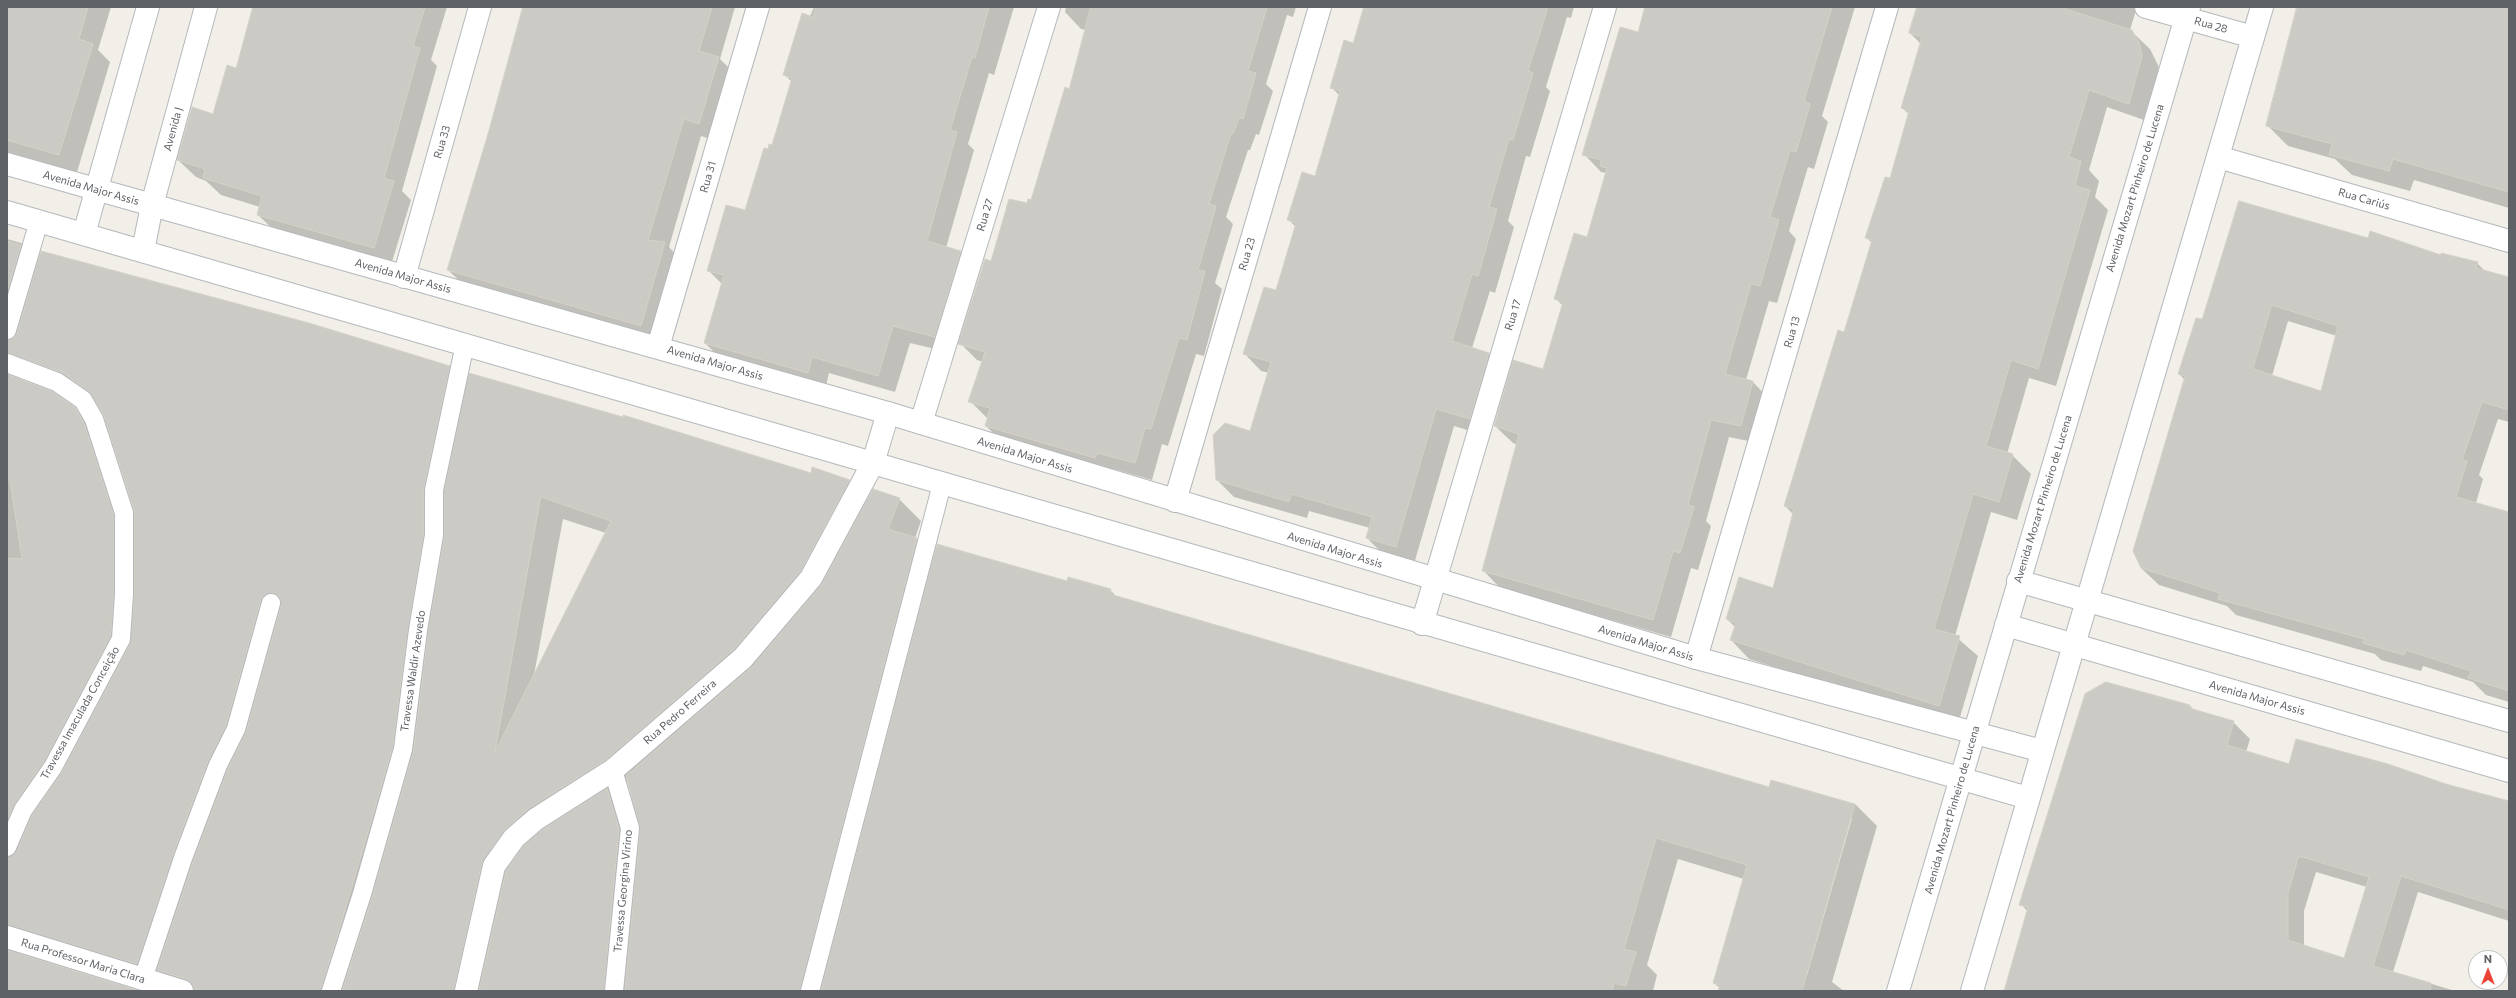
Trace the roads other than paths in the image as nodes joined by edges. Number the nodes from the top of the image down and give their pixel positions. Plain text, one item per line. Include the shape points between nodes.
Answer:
1 (148, 7) edge
2 (206, 7) edge
3 (480, 7) edge
4 (758, 7) edge
5 (1049, 7) edge
6 (1320, 7) edge
7 (1605, 7) edge
8 (1888, 7) edge
9 (2146, 7) edge
10 (2262, 7) edge
11 (2187, 12) edge
12 (2253, 37) junction
13 (2218, 157) junction
14 (7, 164) edge
15 (97, 190) junction
16 (152, 205) junction
17 (7, 212) edge
18 (39, 222) junction
19 (84, 234) junction
20 (2509, 241) edge
21 (143, 251) junction
22 (404, 277) junction
23 (7, 330) edge
24 (465, 344) junction
25 (658, 347) junction
26 (7, 363) edge
27 (888, 413) junction
28 (921, 423) junction
29 (873, 463) junction
30 (942, 484) junction
31 (1175, 501) junction
32 (1435, 580) junction
33 (2018, 581) junction
34 (2086, 601) junction
35 (271, 603) dead end
36 (1422, 624) junction
37 (2006, 625) junction
38 (2074, 645) junction
39 (1696, 658) junction
40 (2509, 722) edge
41 (1974, 733) junction
42 (2042, 751) junction
43 (613, 770) junction
44 (2509, 771) edge
45 (1961, 778) junction
46 (2028, 798) junction
47 (7, 847) edge
48 (7, 937) edge
49 (143, 979) junction
50 (182, 991) edge
51 (331, 991) edge
52 (466, 991) edge
53 (614, 991) edge
54 (810, 991) edge
55 (1898, 991) edge
56 (1972, 991) edge

1 - 15 street
2 - 16 street, Avenida J
3 - 22 street, Rua 33
4 - 25 street, Rua 31
5 - 28 street, Rua 27
6 - 31 street, Rua 23
7 - 32 street, Rua 17
8 - 39 street, Rua 13
9 - 11 street, Rua 28
10 - 12 street
11 - 12 street, Rua 28
11 - 33 street, Avenida Mozart Pinheiro de Lucena
12 - 13 street
13 - 20 street, Rua Cariús
13 - 34 street
14 - 15 street, Avenida Major Assis
15 - 16 street, Avenida Major Assis
15 - 19 street
16 - 21 street, Avenida J
16 - 22 street, Avenida Major Assis
17 - 18 street
18 - 19 street
18 - 23 lane
19 - 21 street
21 - 24 street
22 - 25 street, Avenida Major Assis
24 - 29 street
24 - 51 lane, Travessa Waldir Azevedo via 434,490 434,535 418,630 403,748 362,894
25 - 27 street, Avenida Major Assis
26 - 47 lane, Travessa Imaculada Conceição via 57,382 83,400 94,419 124,513 124,594 120,639 53,767 24,810
27 - 28 street, Avenida Major Assis
27 - 29 street, Rua Pedro Ferreira
28 - 31 street, Avenida Major Assis
29 - 30 street
29 - 43 street, Rua Pedro Ferreira via 806,584 743,658
30 - 36 street
30 - 54 lane
31 - 32 street, Avenida Major Assis
32 - 36 street, Rua 17
32 - 39 street, Avenida Major Assis
33 - 34 street
33 - 37 street, Avenida Mozart Pinheiro de Lucena
34 - 38 street
34 - 40 street
35 - 49 lane via 236,729 218,765
36 - 45 street
37 - 38 street, Avenida Major Assis
37 - 41 street, Avenida Mozart Pinheiro de Lucena
38 - 42 street
38 - 44 street, Avenida Major Assis
39 - 41 street, Avenida Major Assis
41 - 42 street, Avenida Major Assis
41 - 45 street, Avenida Mozart Pinheiro de Lucena
42 - 46 street
43 - 52 street, Rua Pedro Ferreira via 536,819 514,838 494,866
43 - 53 lane, Travessa Georgina Virino via 630,828
45 - 46 street
45 - 55 street, Avenida Mozart Pinheiro de Lucena
46 - 56 street
48 - 49 street, Rua Professor Maria Clara
49 - 50 street, Rua Professor Maria Clara

